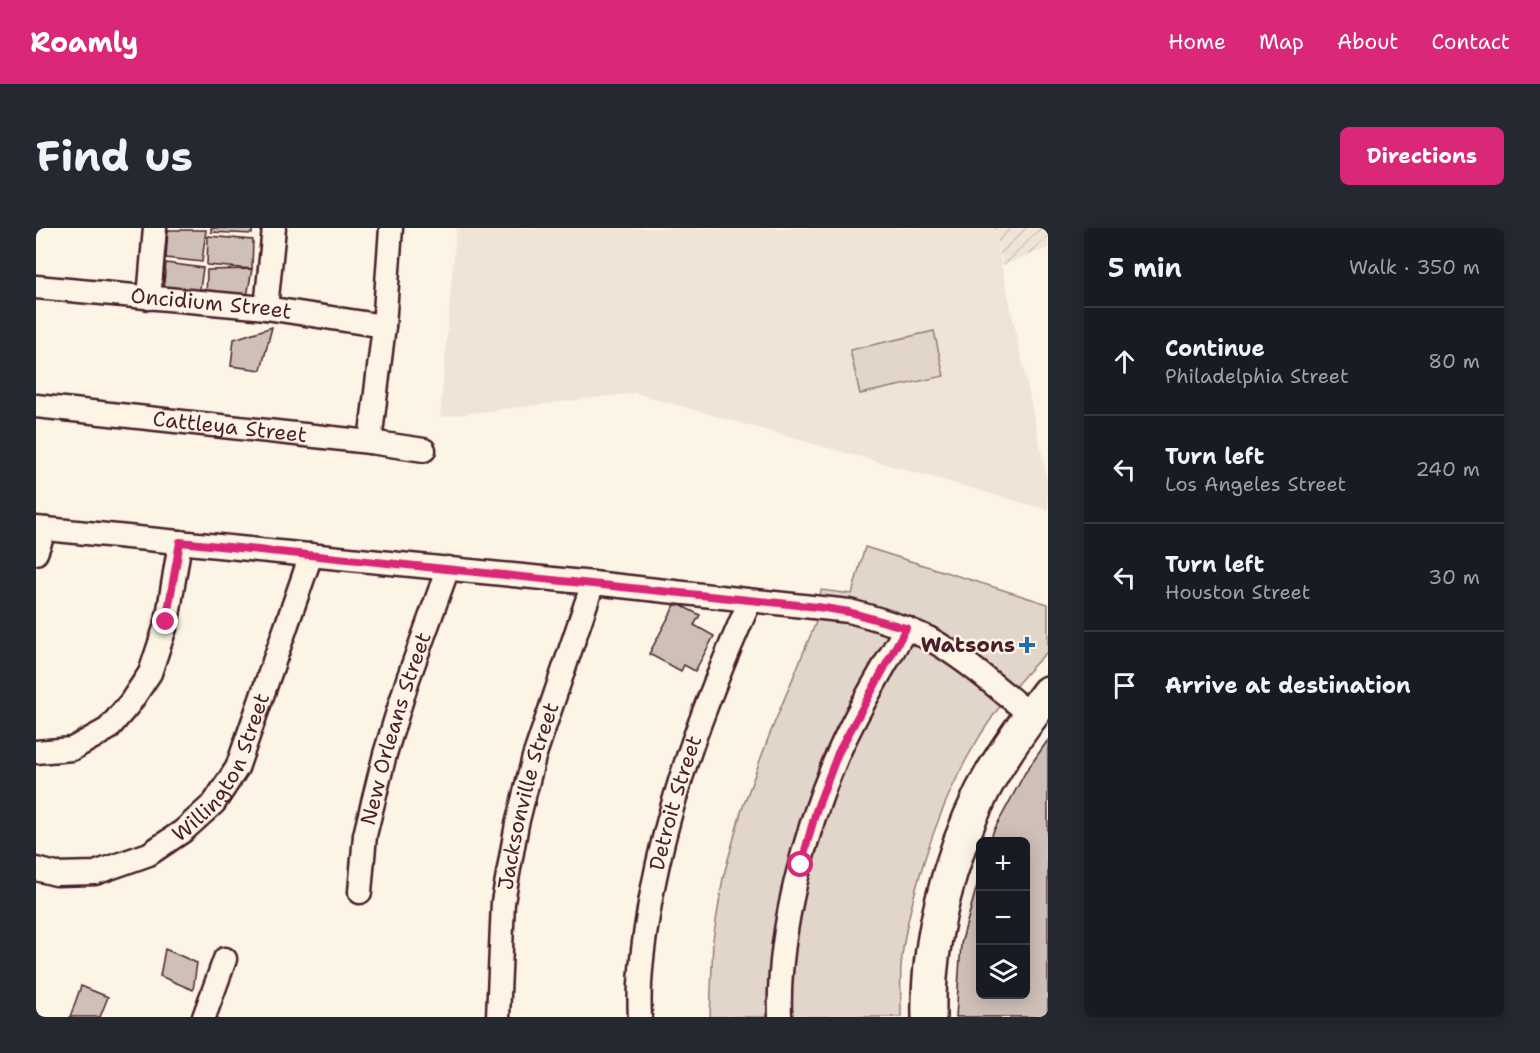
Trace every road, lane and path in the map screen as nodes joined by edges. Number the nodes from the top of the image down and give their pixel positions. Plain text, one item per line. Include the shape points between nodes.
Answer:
1 (155, 228) edge
2 (274, 228) edge
3 (392, 228) edge
4 (36, 287) edge
5 (149, 298) junction
6 (266, 308) junction
7 (384, 326) junction
8 (36, 406) edge
9 (370, 442) junction
10 (424, 450) dead end
11 (40, 528) edge
12 (180, 542) junction
13 (36, 553) edge
14 (310, 555) junction
15 (448, 568) junction
16 (593, 583) junction
17 (750, 601) junction
18 (906, 628) junction
19 (1039, 704) edge
20 (36, 752) edge
21 (36, 869) edge
22 (360, 892) dead end
23 (225, 959) dead end
24 (204, 1017) edge
25 (498, 1017) edge
26 (640, 1017) edge
27 (780, 1017) edge
28 (929, 1017) edge

1 - 5 street
2 - 6 street
3 - 7 street
4 - 5 street, Oncidium Street
5 - 6 street, Oncidium Street
6 - 7 street, Oncidium Street
7 - 9 street
8 - 9 street, Cattleya Street
9 - 10 street, Cattleya Street
11 - 12 street
11 - 13 street
12 - 14 street
12 - 20 street via 166,622 150,673 130,703 108,729 72,749
14 - 15 street
14 - 21 street, Willington Street via 237,768 214,803 149,854 95,873 56,874
15 - 16 street
15 - 22 street, New Orleans Street via 385,754 365,835
16 - 17 street
16 - 25 street, Jacksonville Street via 534,757 518,824 503,902
17 - 18 street via 849,612
17 - 26 street, Detroit Street via 719,671 673,799 652,888 641,967
18 - 19 street
18 - 27 street via 838,753 816,811 791,908
19 - 28 main road via 982,792 956,857 934,945 928,988
23 - 24 street

